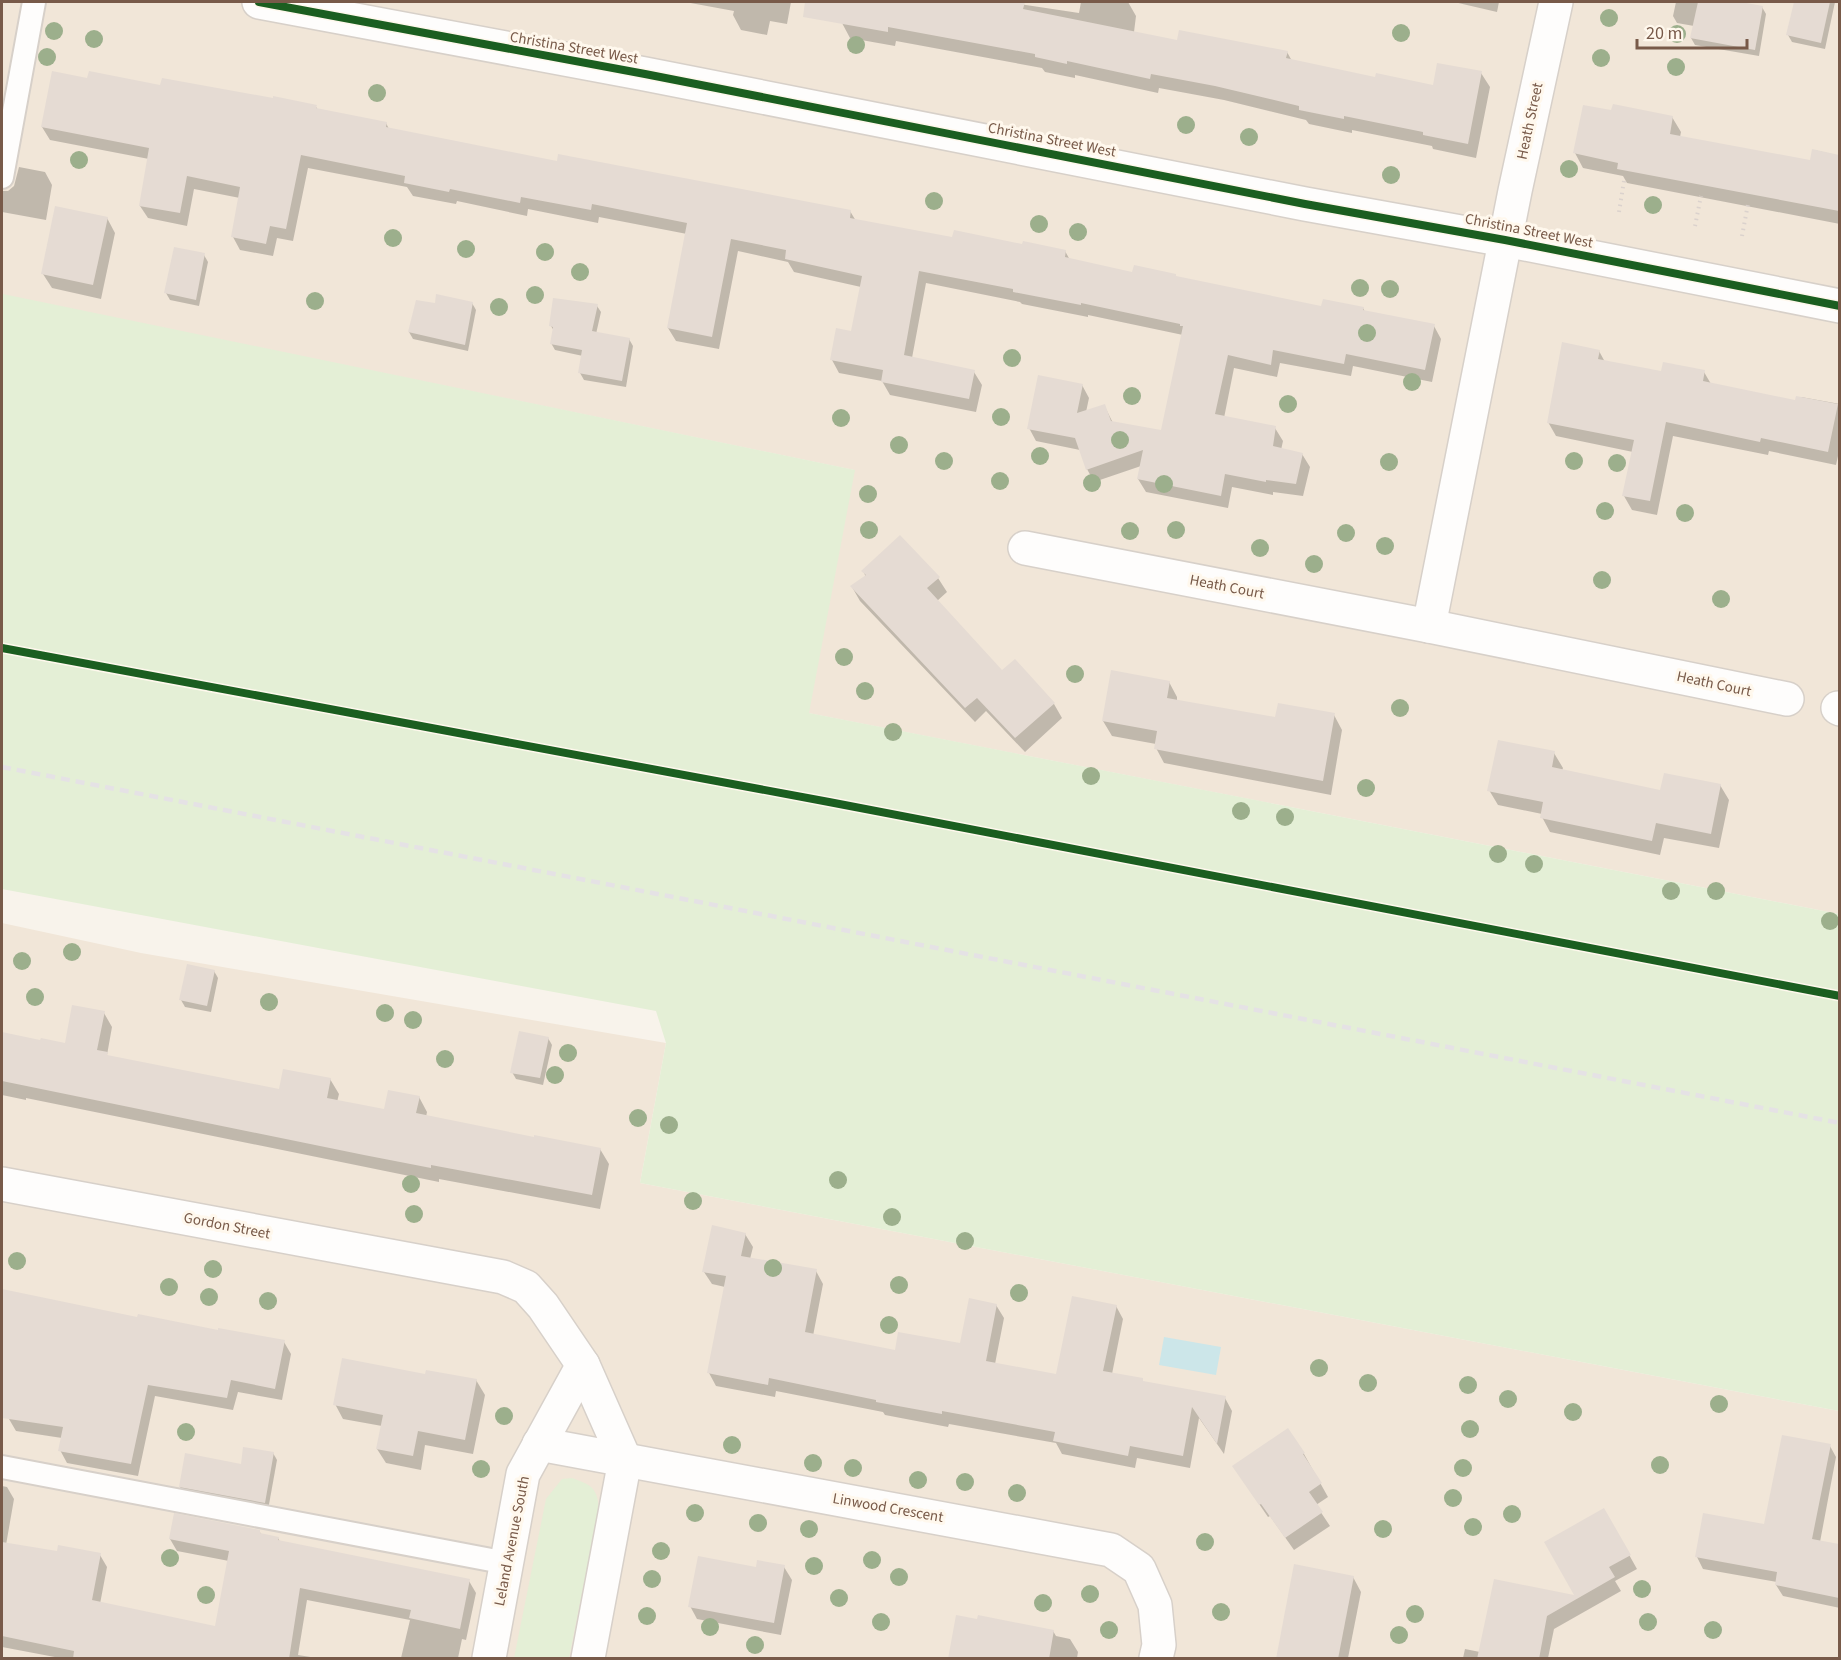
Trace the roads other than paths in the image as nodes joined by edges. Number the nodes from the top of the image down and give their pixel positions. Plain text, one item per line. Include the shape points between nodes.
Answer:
1 (34, 2) edge
2 (259, 2) edge
3 (1557, 2) edge
4 (2, 177) edge
5 (1505, 240) junction
6 (1839, 306) edge
7 (1025, 548) dead end
8 (1430, 626) junction
9 (1787, 699) dead end
10 (2, 1184) edge
11 (583, 1365) junction
12 (539, 1444) junction
13 (625, 1460) junction
14 (2, 1467) edge
15 (507, 1563) junction
16 (489, 1659) edge
17 (588, 1659) edge
18 (1156, 1659) edge

1 - 4 lane
2 - 5 street, Christina Street West
3 - 5 street, Heath Street
5 - 6 street, Christina Street West
5 - 8 street
7 - 8 street, Heath Court
8 - 9 street, Heath Court
10 - 11 street, Gordon Street via 503,1277 526,1287
11 - 12 street, Leland Avenue South
11 - 13 street
12 - 13 street, Linwood Crescent
12 - 15 street, Leland Avenue South via 524,1474
13 - 17 street
13 - 18 street, Linwood Crescent via 1111,1550 1139,1569 1155,1605 1159,1645
14 - 15 lane
15 - 16 street, Leland Avenue South

